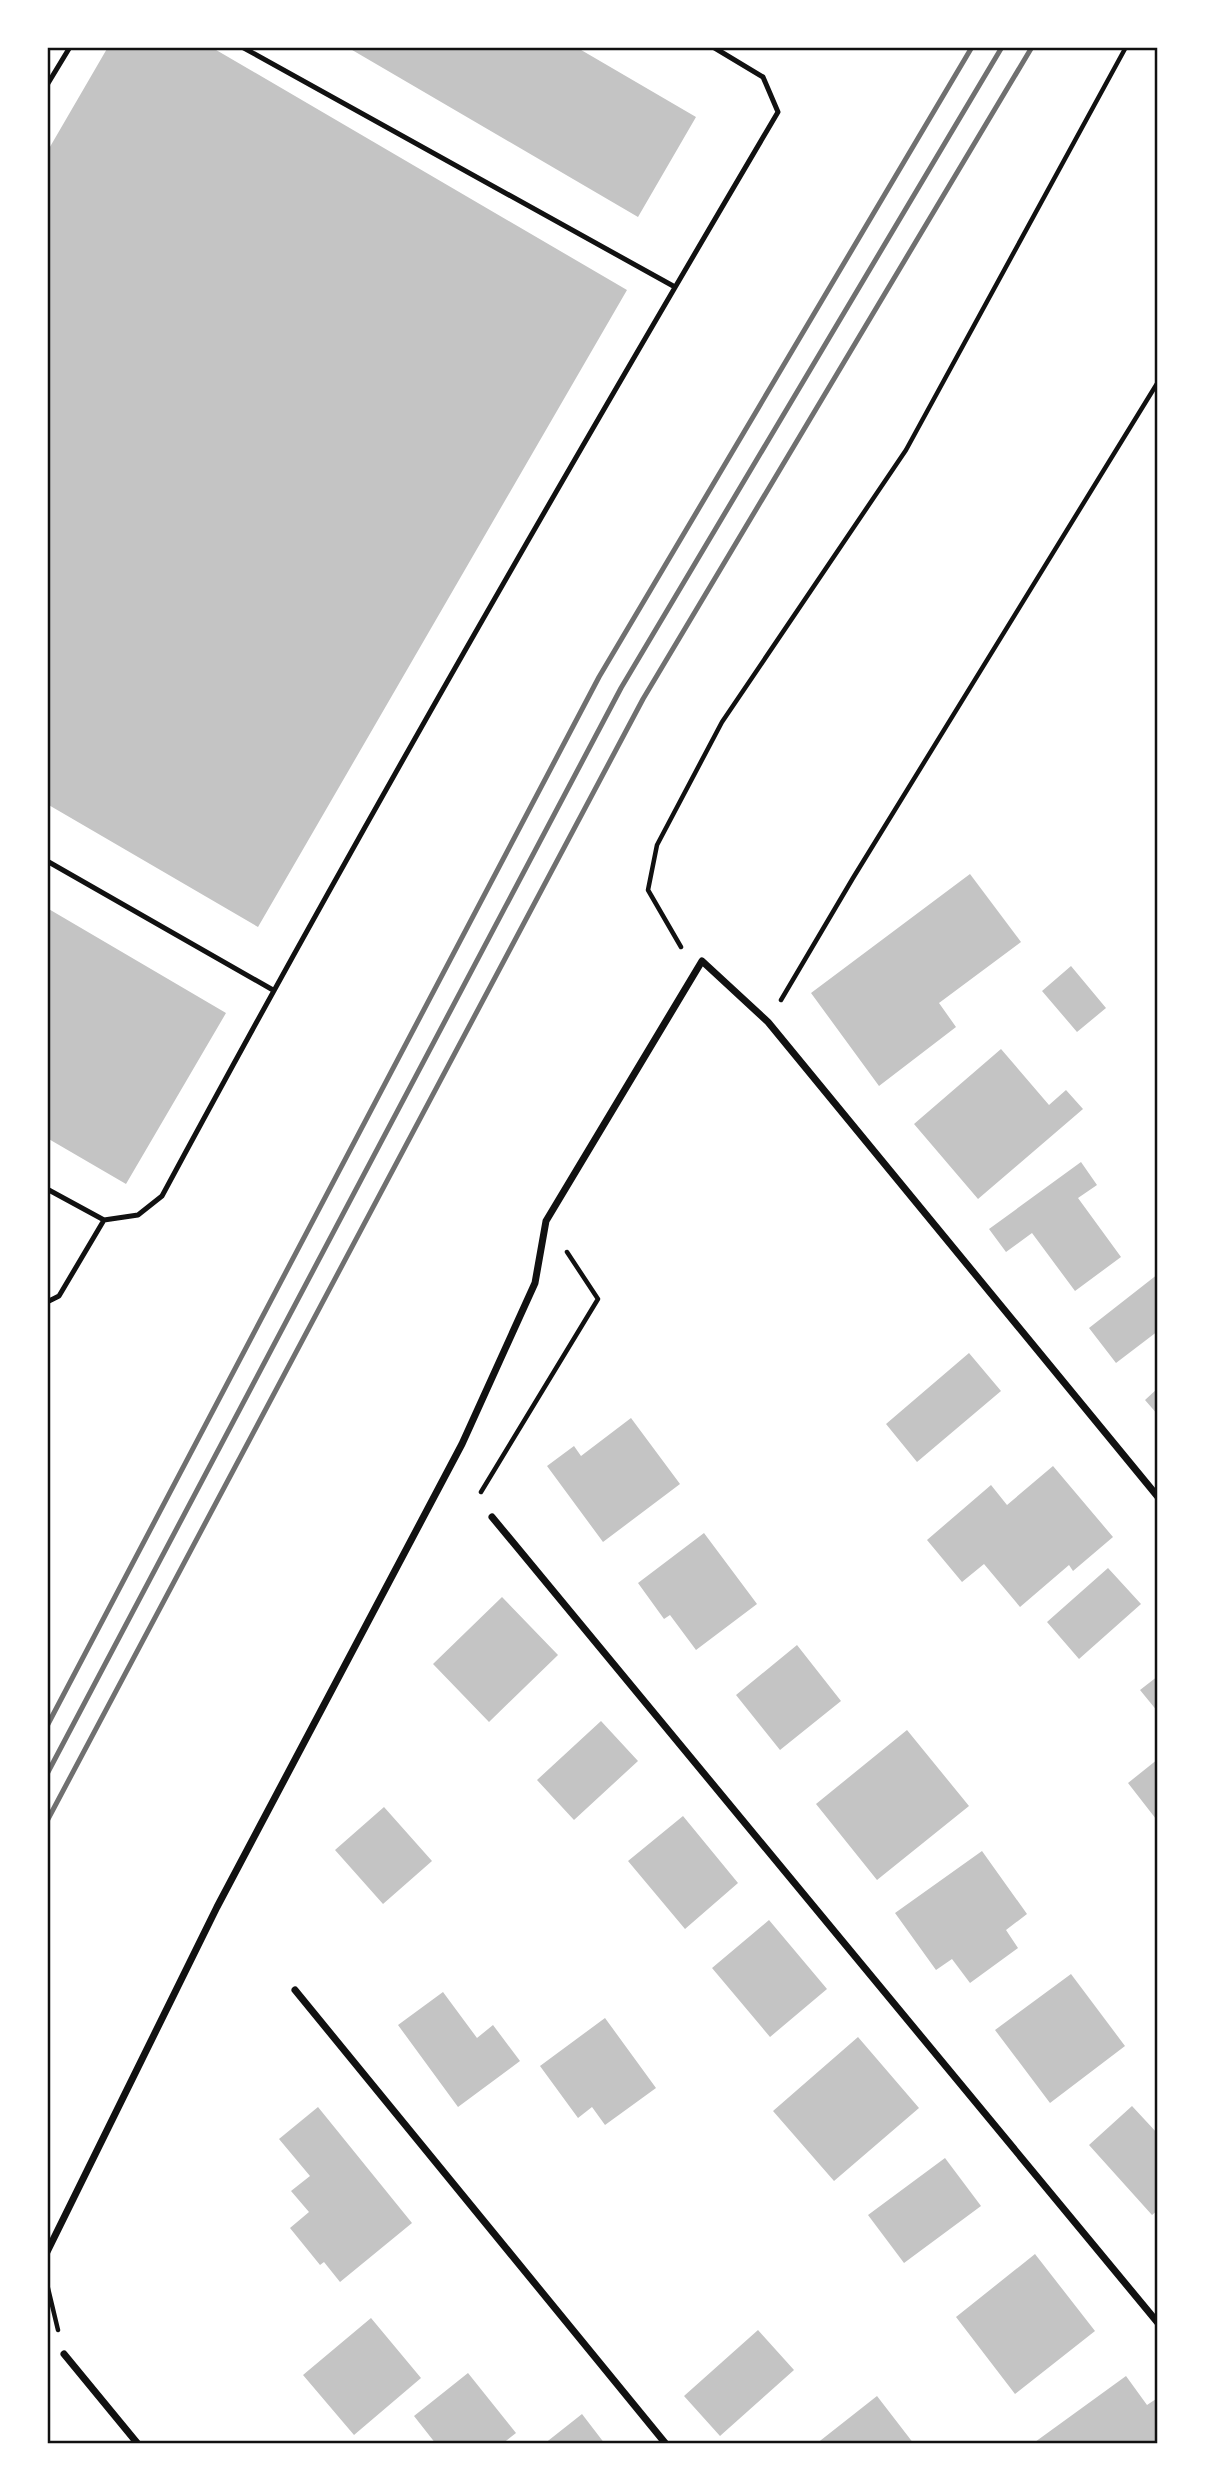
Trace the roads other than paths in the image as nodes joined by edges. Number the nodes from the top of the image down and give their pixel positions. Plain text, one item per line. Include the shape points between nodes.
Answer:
1 (70, 47) edge
2 (242, 47) edge
3 (713, 47) edge
4 (47, 85) edge
5 (675, 287) junction
6 (47, 861) edge
7 (273, 990) junction
8 (47, 1189) edge
9 (104, 1220) junction
10 (47, 1302) edge
11 (1158, 1497) edge
12 (492, 1517) dead end
13 (295, 1990) dead end
14 (47, 2252) edge
15 (1158, 2323) edge
16 (64, 2354) road end
17 (138, 2444) edge
18 (666, 2444) edge

1 - 4 lane
2 - 5 lane
3 - 5 lane via 763,77 778,112
5 - 7 lane
6 - 7 lane
7 - 9 lane via 162,1196 138,1215
8 - 9 lane
9 - 10 lane via 58,1296
11 - 14 street via 768,1022 702,961 546,1221 535,1283 463,1444 217,1907
12 - 15 street
13 - 18 street
16 - 17 street

